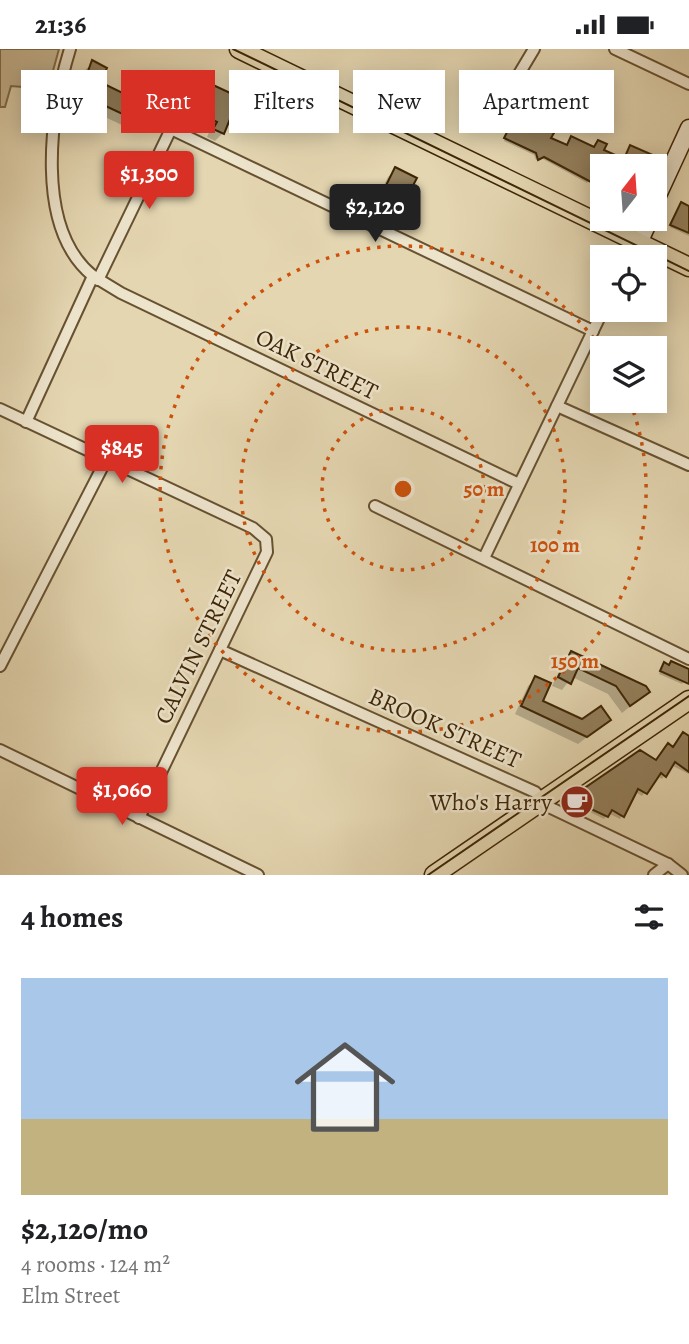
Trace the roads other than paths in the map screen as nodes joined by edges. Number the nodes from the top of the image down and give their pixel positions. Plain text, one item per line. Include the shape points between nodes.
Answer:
1 (70, 49) edge
2 (239, 49) edge
3 (534, 49) edge
4 (615, 49) edge
5 (521, 70) edge
6 (689, 84) edge
7 (689, 128) edge
8 (667, 175) edge
9 (630, 245) edge
10 (667, 259) edge
11 (689, 267) edge
12 (96, 278) junction
13 (597, 322) edge
14 (593, 331) junction
15 (558, 402) junction
16 (0, 409) edge
17 (26, 422) junction
18 (106, 460) junction
19 (689, 465) edge
20 (519, 484) junction
21 (375, 506) dead end
22 (484, 558) junction
23 (220, 650) junction
24 (689, 659) edge
25 (0, 666) edge
26 (689, 700) edge
27 (0, 750) edge
28 (543, 800) junction
29 (139, 818) junction
30 (668, 864) junction
31 (258, 875) edge
32 (434, 875) edge
33 (654, 875) edge
34 (682, 875) edge

1 - 12 street via 56,117 55,202 62,237 79,264
2 - 9 main road
3 - 5 street
4 - 6 street
7 - 8 street
10 - 11 main road
12 - 14 street via 171,129
12 - 17 street
12 - 20 street, OAK STREET
13 - 14 street
14 - 15 street
15 - 19 street
15 - 20 street
16 - 17 street
17 - 18 street
18 - 23 street, CALVIN STREET via 261,533 267,552
18 - 25 street
20 - 22 street
21 - 22 street
22 - 24 street
23 - 28 street, BROOK STREET via 536,792
23 - 29 street, CALVIN STREET
26 - 28 main road
27 - 29 street
28 - 30 street, BROOK STREET
28 - 32 main road
29 - 31 street
30 - 33 street
30 - 34 street, BROOK STREET

